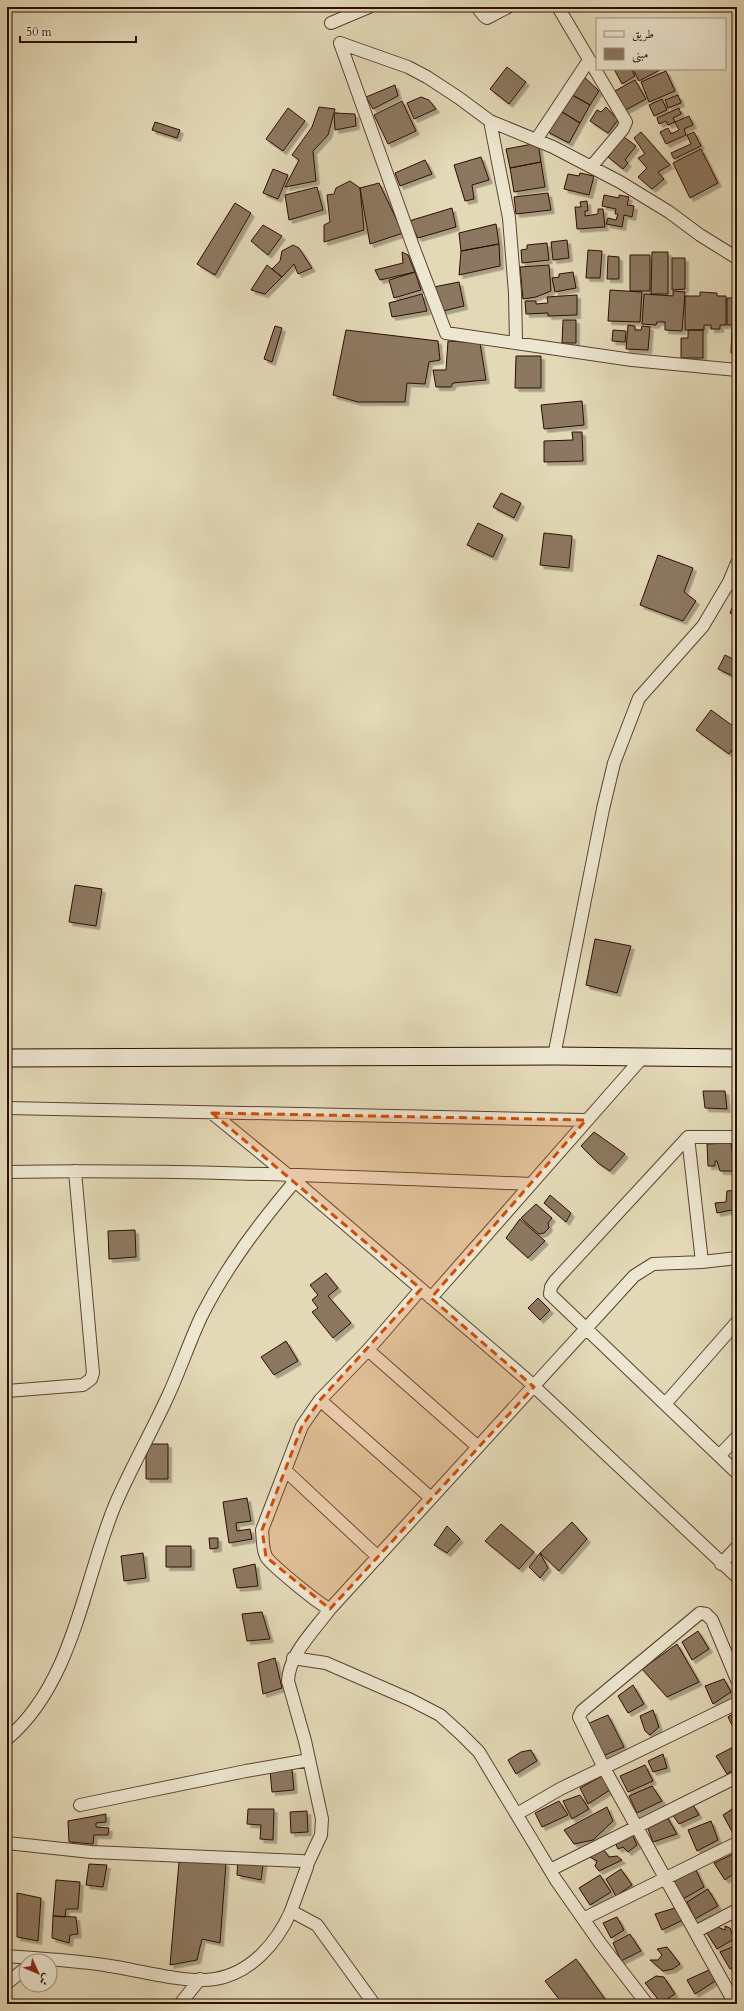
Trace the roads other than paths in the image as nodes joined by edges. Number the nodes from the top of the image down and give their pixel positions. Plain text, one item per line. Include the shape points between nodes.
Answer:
1 (369, 7) edge
2 (477, 7) edge
3 (508, 7) edge
4 (558, 7) edge
5 (331, 23) dead end
6 (589, 60) junction
7 (490, 121) junction
8 (536, 140) junction
9 (591, 167) junction
10 (737, 258) edge
11 (516, 342) junction
12 (737, 370) edge
13 (737, 563) edge
14 (554, 1056) junction
15 (7, 1058) edge
16 (642, 1058) junction
17 (737, 1058) edge
18 (7, 1108) edge
19 (212, 1113) junction
20 (586, 1120) junction
21 (688, 1137) junction
22 (737, 1137) edge
23 (74, 1171) junction
24 (7, 1172) edge
25 (291, 1178) junction
26 (530, 1184) junction
27 (737, 1258) edge
28 (702, 1262) junction
29 (421, 1290) junction
30 (431, 1298) junction
31 (737, 1322) edge
32 (588, 1328) junction
33 (368, 1350) junction
34 (534, 1386) junction
35 (7, 1391) edge
36 (320, 1400) junction
37 (665, 1404) junction
38 (737, 1437) edge
39 (478, 1447) junction
40 (719, 1456) junction
41 (286, 1471) junction
42 (737, 1473) edge
43 (431, 1498) junction
44 (737, 1547) edge
45 (378, 1557) junction
46 (722, 1564) junction
47 (737, 1577) edge
48 (330, 1609) junction
49 (293, 1658) junction
50 (737, 1680) edge
51 (737, 1703) edge
52 (7, 1739) edge
53 (309, 1760) junction
54 (604, 1768) junction
55 (737, 1778) edge
56 (80, 1805) dead end
57 (517, 1814) junction
58 (636, 1826) junction
59 (7, 1843) edge
60 (737, 1843) edge
61 (307, 1865) junction
62 (550, 1870) junction
63 (665, 1878) junction
64 (737, 1910) edge
65 (291, 1911) junction
66 (583, 1919) junction
67 (695, 1932) junction
68 (7, 1956) edge
69 (18, 1957) edge
70 (58, 1961) edge
71 (18, 1974) edge
72 (200, 1979) junction
73 (7, 1983) edge
74 (731, 2001) edge
75 (180, 2004) edge
76 (374, 2004) edge
77 (647, 2004) edge

1 - 5 street
2 - 3 street via 487,18
4 - 6 street
6 - 8 street
6 - 9 street via 626,122
7 - 8 street
7 - 11 street via 509,218
7 - 11 street via 460,98 408,67 340,43 446,333
8 - 9 street
9 - 10 street via 669,212
11 - 12 street via 632,360
13 - 14 street via 703,626 639,698 614,763
14 - 15 main road
14 - 16 main road
16 - 17 main road
16 - 20 street
18 - 19 street
19 - 20 street
19 - 25 street
20 - 26 street
21 - 22 street
21 - 28 street
21 - 32 street via 550,1287 552,1298
23 - 24 street
23 - 25 street
23 - 35 street via 93,1373 91,1379 83,1385
25 - 26 street
25 - 29 street
25 - 52 street via 228,1266 201,1318 178,1374 115,1506 68,1646 40,1703
26 - 30 street
27 - 28 street
28 - 32 street via 653,1264 641,1270
29 - 30 street
29 - 33 street
30 - 34 street
31 - 37 street
32 - 34 street
32 - 37 street
33 - 36 street
33 - 39 street
34 - 39 street
34 - 46 street
36 - 41 street via 302,1426
36 - 43 street
37 - 40 street
38 - 40 street
39 - 43 street
40 - 42 street
41 - 45 street
41 - 48 street via 262,1530 266,1557 318,1602
43 - 45 street
44 - 46 street
45 - 48 street
46 - 47 street
48 - 49 street
49 - 53 street via 288,1671 288,1682
49 - 57 street via 326,1663 440,1715 479,1752
50 - 54 street via 712,1620 706,1614 700,1613 582,1711 580,1722
51 - 54 street
53 - 56 street
53 - 61 street via 322,1819 321,1835
54 - 57 street via 560,1789
54 - 58 street
55 - 58 street
57 - 62 street
58 - 62 street
58 - 63 street
59 - 61 street via 91,1852 302,1860
60 - 63 street
61 - 65 street
62 - 66 street
63 - 66 street
63 - 67 street
64 - 67 street
65 - 72 street via 277,1936 257,1960 215,1980
65 - 76 street via 317,1925
66 - 77 street
67 - 74 street
68 - 69 street
70 - 72 street via 108,1965 185,1979
71 - 73 street
72 - 75 street

